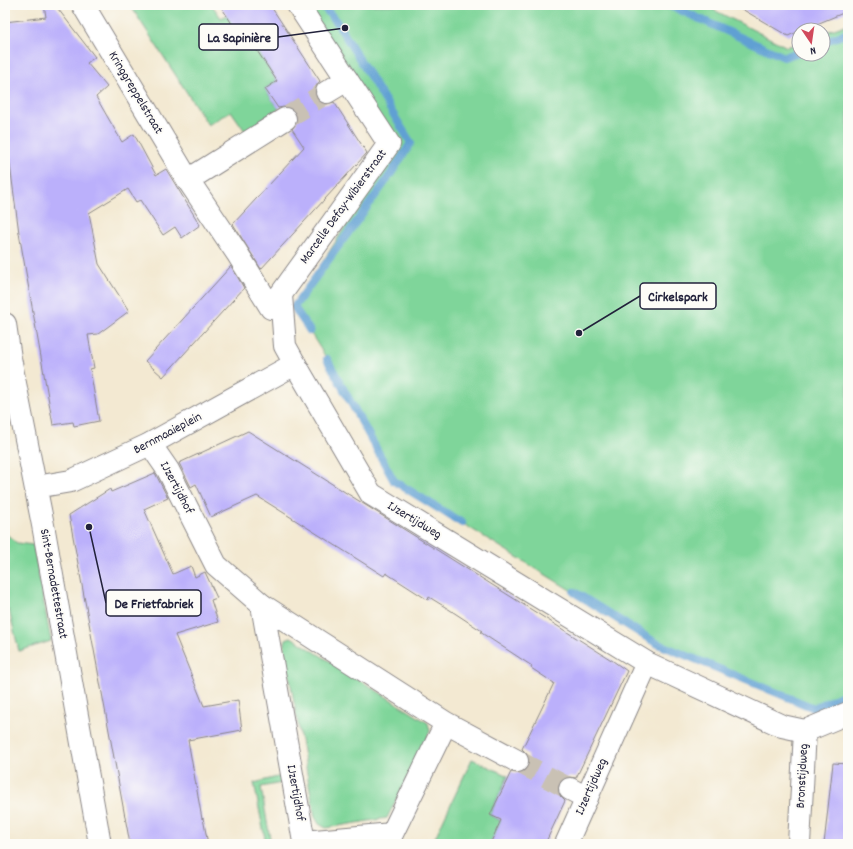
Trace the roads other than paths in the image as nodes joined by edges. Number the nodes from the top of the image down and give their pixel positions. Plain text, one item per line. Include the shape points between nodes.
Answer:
1 (83, 5) edge
2 (298, 5) edge
3 (347, 80) junction
4 (327, 92) tunnel mouth
5 (285, 119) tunnel mouth
6 (188, 180) junction
7 (276, 302) junction
8 (5, 324) edge
9 (295, 364) junction
10 (150, 444) junction
11 (36, 487) junction
12 (262, 605) junction
13 (647, 663) junction
14 (848, 713) edge
15 (446, 723) junction
16 (805, 731) junction
17 (517, 761) tunnel mouth
18 (392, 839) edge
19 (100, 844) edge
20 (566, 844) edge
21 (799, 844) edge

1 - 6 street, Kringgreppelstraat
2 - 3 street, Marcelle Defay-Wibierstraat
3 - 4 street
3 - 7 street, Marcelle Defay-Wibierstraat via 389,144
5 - 6 street
6 - 7 street, Kringgreppelstraat via 238,253
7 - 9 street, IJzertijdweg via 286,346
8 - 11 street, Sint-Bernadettestraat
9 - 10 street, Bernmaaieplein
9 - 13 street, IJzertijdweg via 371,494
10 - 11 street, Bernmaaieplein via 72,481
10 - 12 street, IJzertijdhof via 168,470 216,565
11 - 19 street, Sint-Bernadettestraat
12 - 15 street, IJzertijdhof
12 - 18 street, IJzertijdhof via 304,842
13 - 16 street, IJzertijdweg via 782,726
13 - 20 street, IJzertijdweg via 579,794
14 - 16 street, Bronstijdweg
15 - 17 street, IJzertijdhof
15 - 18 street, IJzertijdhof
16 - 21 street, Bronstijdweg

